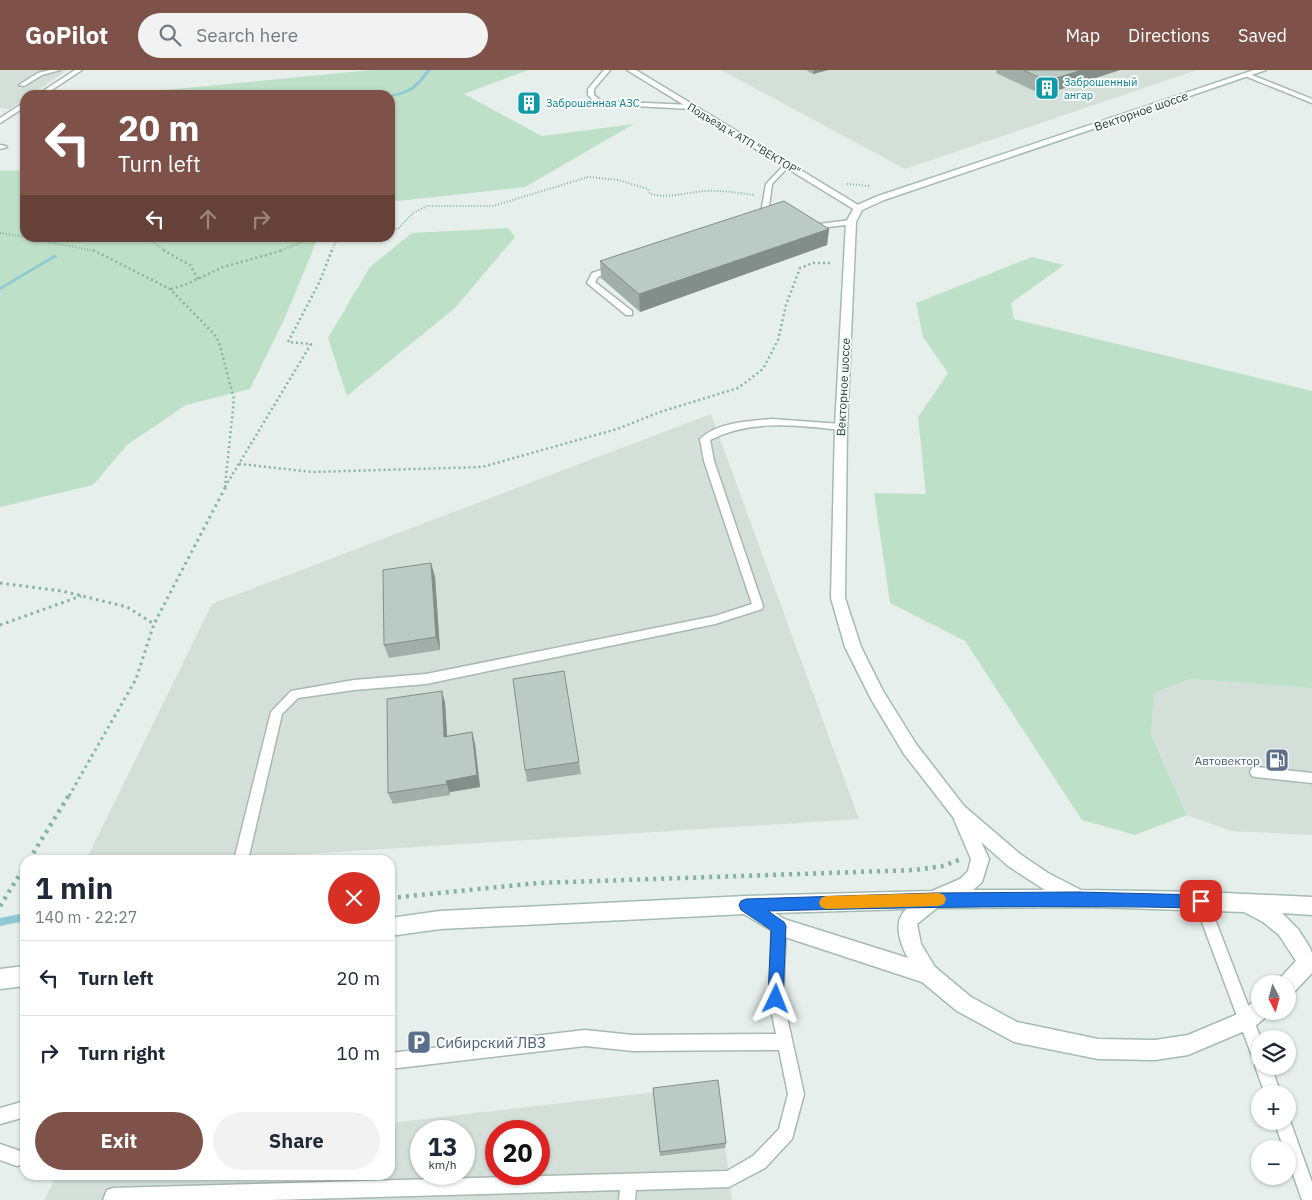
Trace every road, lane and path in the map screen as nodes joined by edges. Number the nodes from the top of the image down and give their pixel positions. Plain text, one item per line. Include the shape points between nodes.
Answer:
1 (57, 70) edge
2 (71, 70) edge
3 (79, 70) edge
4 (607, 70) edge
5 (631, 70) edge
6 (1262, 70) edge
7 (1247, 75) junction
8 (22, 85) dead end
9 (48, 90) edge
10 (1312, 101) edge
11 (20, 107) edge
12 (690, 107) junction
13 (0, 113) edge
14 (10, 114) junction
15 (0, 121) edge
16 (787, 165) junction
17 (767, 197) junction
18 (858, 208) junction
19 (750, 222) edge
20 (851, 222) junction
21 (806, 225) edge
22 (395, 229) edge
23 (0, 233) edge
24 (20, 236) edge
25 (51, 242) edge
26 (150, 242) edge
27 (304, 242) edge
28 (335, 242) edge
29 (622, 265) edge
30 (850, 266) junction
31 (198, 279) junction
32 (170, 290) junction
33 (629, 313) dead end
34 (841, 427) junction
35 (239, 464) junction
36 (224, 490) junction
37 (0, 583) edge
38 (81, 596) junction
39 (154, 624) junction
40 (0, 625) edge
41 (1256, 772) dead end
42 (1312, 778) edge
43 (958, 811) junction
44 (964, 853) dead end
45 (32, 855) edge
46 (243, 855) edge
47 (20, 874) edge
48 (395, 897) edge
49 (1078, 898) junction
50 (935, 899) junction
51 (1201, 901) junction
52 (1244, 902) junction
53 (746, 905) junction
54 (0, 906) edge
55 (1312, 906) edge
56 (395, 926) edge
57 (779, 926) junction
58 (1310, 963) edge
59 (928, 974) junction
60 (1296, 976) edge
61 (20, 977) edge
62 (0, 979) edge
63 (1251, 1008) edge
64 (1251, 1015) edge
65 (784, 1042) junction
66 (395, 1060) edge
67 (20, 1110) edge
68 (0, 1116) edge
69 (1285, 1130) edge
70 (0, 1152) edge
71 (17, 1158) dead end
72 (629, 1181) junction
73 (111, 1200) edge
74 (627, 1200) edge
75 (1310, 1200) edge

1 - 8 lane via 40,74
2 - 3 lane
3 - 9 lane
4 - 12 lane via 591,89 591,95 599,103
5 - 12 main road, Подъезд к АТП "ВЕКТОР"
6 - 7 main road, Векторное шоссе
7 - 10 lane
7 - 18 main road, Векторное шоссе
11 - 14 lane
12 - 16 main road, Подъезд к АТП "ВЕКТОР"
13 - 14 lane
14 - 15 lane
16 - 17 lane via 769,184
16 - 18 main road, Подъезд к АТП "ВЕКТОР"
17 - 19 lane via 768,207 764,214
17 - 22 path via 706,191 661,197 638,185 588,177 493,206 427,206
18 - 20 main road, Векторное шоссе
20 - 21 lane via 813,228
20 - 30 main road, Векторное шоссе
23 - 24 path
25 - 32 path via 92,250
26 - 31 path via 186,262 196,271
27 - 31 path via 232,263
28 - 35 path via 320,281 288,342 310,344
29 - 33 lane via 595,275 591,283
30 - 34 main road, Векторное шоссе
30 - 35 path via 827,262 800,268 786,305 778,340 767,362 763,369 738,388 617,429 482,466 313,472
31 - 32 path
32 - 36 path via 214,334 232,388 234,399
34 - 43 main road, Векторное шоссе via 838,598 851,639 877,695 910,750
34 - 46 lane via 780,422 751,424 716,431 705,438 709,461 758,606 716,620 426,679 295,694 277,712
35 - 36 path
36 - 39 path
37 - 38 path
38 - 39 path via 127,607
38 - 40 path
39 - 45 path via 136,679
41 - 42 lane
43 - 49 main road, Векторное шоссе via 1014,860
43 - 50 main road via 980,859 976,876 966,885
44 - 48 path via 951,865 915,870 538,883
47 - 54 path
49 - 50 main road
49 - 51 main road
50 - 53 main road
50 - 59 main road via 907,920 912,947
51 - 52 main road
51 - 63 lane
52 - 55 main road
52 - 58 main road via 1270,915 1289,930
53 - 56 main road via 440,920
53 - 57 main road
57 - 59 main road
57 - 65 lane via 776,999
58 - 60 main road
59 - 64 main road via 964,1004 1014,1032 1098,1049 1155,1050 1188,1045
61 - 62 main road
65 - 66 lane via 633,1043 585,1038
65 - 72 lane via 796,1094 786,1133 759,1162 729,1179
67 - 68 lane
69 - 75 lane
70 - 71 lane
72 - 73 lane via 123,1195 113,1196
72 - 74 lane

